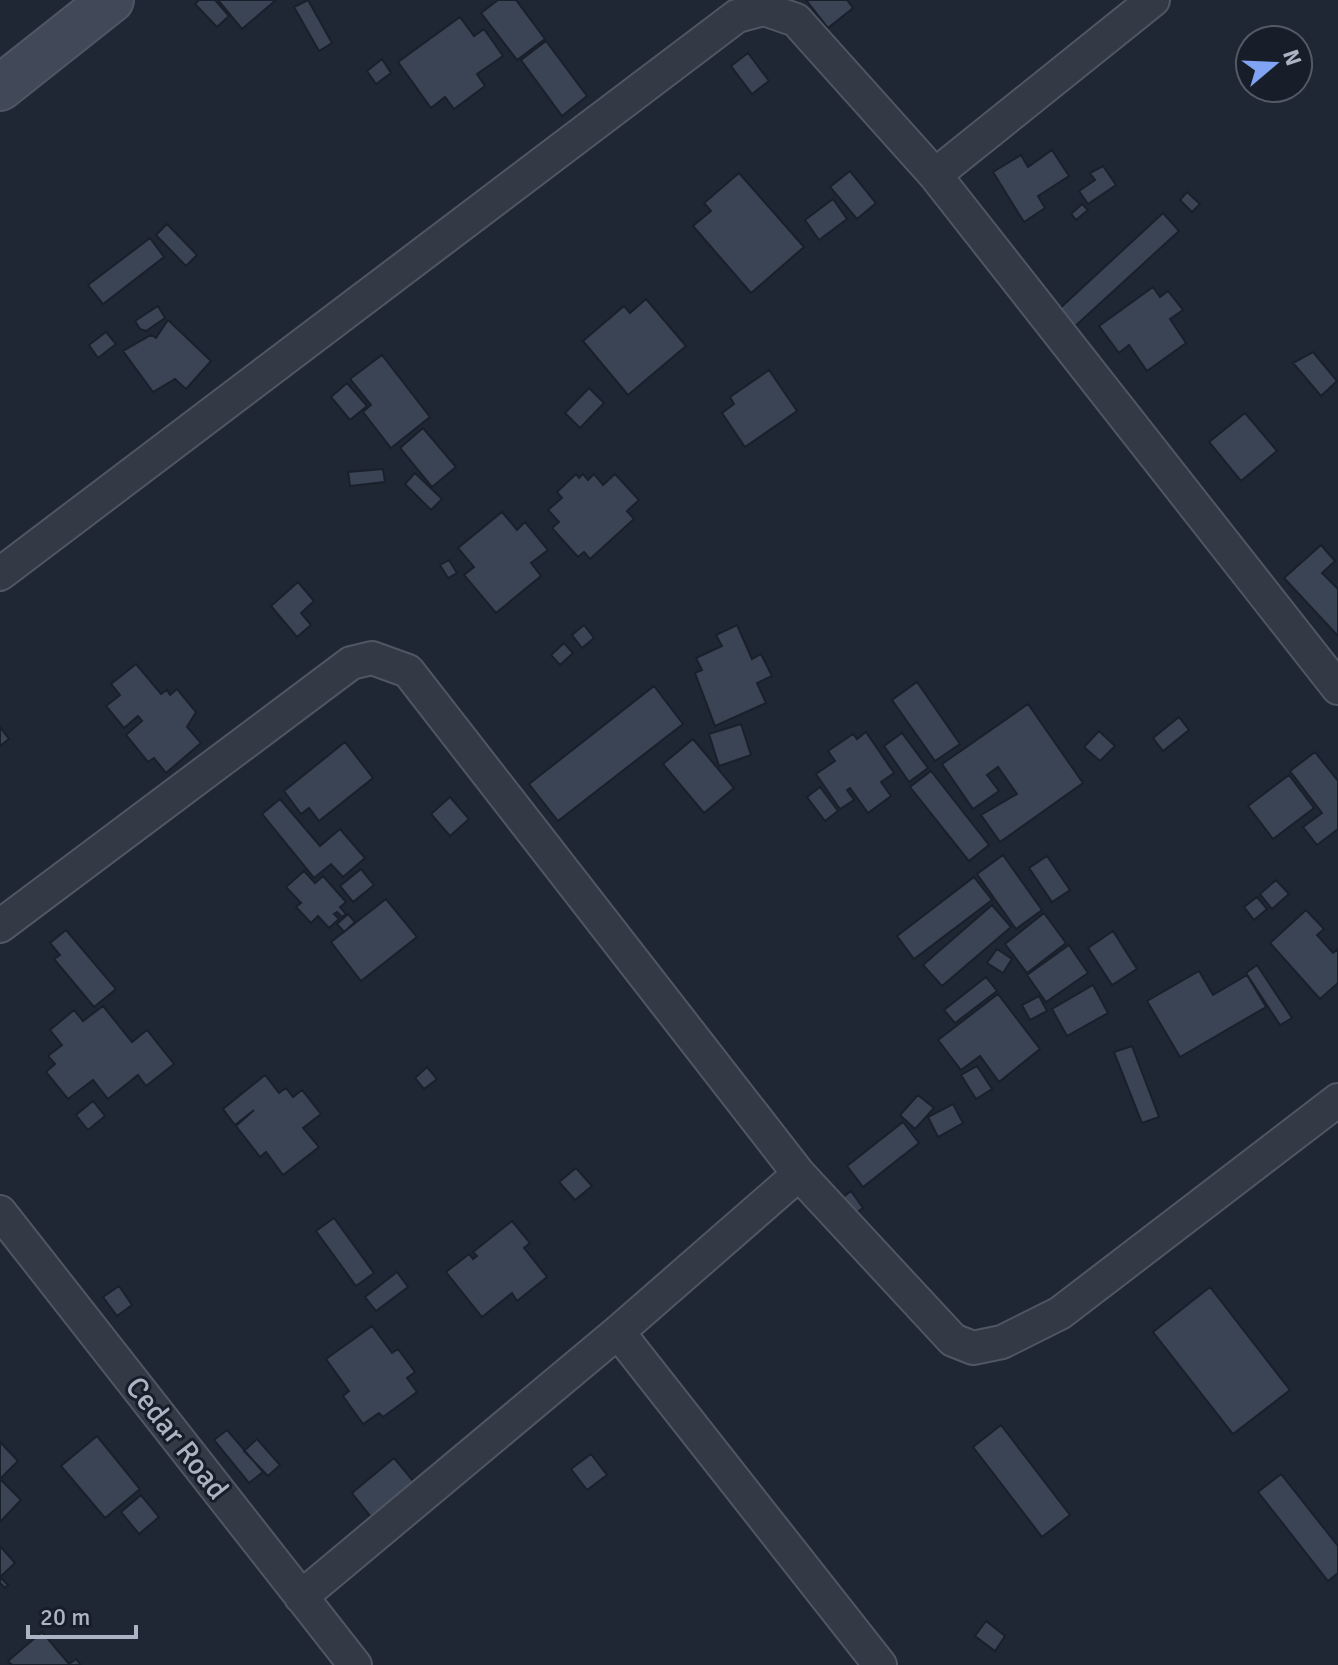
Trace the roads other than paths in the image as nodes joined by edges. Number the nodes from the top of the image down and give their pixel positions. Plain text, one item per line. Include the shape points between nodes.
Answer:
1 (111, 0) edge
2 (1131, 6) edge
3 (0, 88) edge
4 (935, 175) junction
5 (0, 574) edge
6 (1338, 688) edge
7 (0, 926) edge
8 (1338, 1100) edge
9 (799, 1174) junction
10 (0, 1212) edge
11 (618, 1332) junction
12 (301, 1597) junction
13 (355, 1665) edge
14 (880, 1665) edge

1 - 3 street
2 - 4 street
4 - 5 street via 796,20 764,9 737,16
4 - 6 street
7 - 9 street via 351,663 372,658 408,671
8 - 9 street via 1060,1313 1002,1342 973,1348 953,1340
9 - 11 street
10 - 12 street, Cedar Road
11 - 12 street
11 - 14 street
12 - 13 street, Cedar Road

